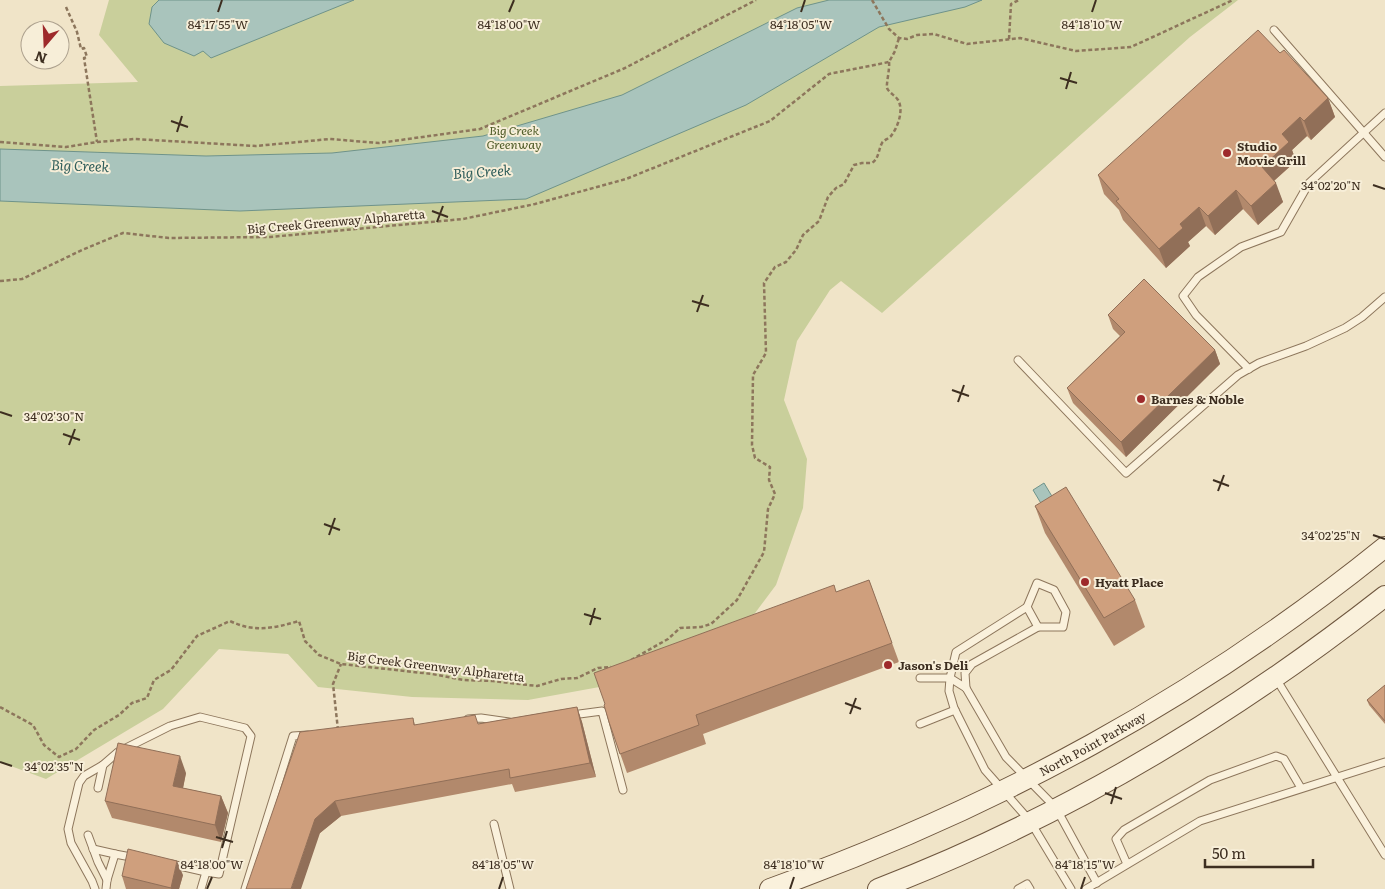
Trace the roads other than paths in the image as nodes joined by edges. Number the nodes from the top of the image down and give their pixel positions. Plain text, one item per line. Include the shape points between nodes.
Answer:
1 (1274, 30) dead end
2 (1385, 112) edge
3 (1364, 132) junction
4 (1385, 157) edge
5 (1385, 297) edge
6 (1018, 360) dead end
7 (1249, 369) junction
8 (1385, 547) edge
9 (1385, 596) edge
10 (1027, 607) junction
11 (1038, 627) junction
12 (1275, 677) junction
13 (920, 678) dead end
14 (950, 678) junction
15 (966, 688) junction
16 (955, 710) junction
17 (565, 716) edge
18 (462, 720) edge
19 (518, 721) edge
20 (920, 724) dead end
21 (339, 732) edge
22 (1385, 762) edge
23 (103, 764) junction
24 (1336, 776) junction
25 (1028, 780) junction
26 (98, 788) dead end
27 (1301, 788) junction
28 (623, 790) dead end
29 (1004, 791) junction
30 (1056, 808) junction
31 (1030, 821) junction
32 (494, 824) dead end
33 (88, 835) dead end
34 (93, 849) junction
35 (115, 854) junction
36 (1385, 855) edge
37 (141, 859) edge
38 (167, 864) edge
39 (1127, 864) junction
40 (206, 872) junction
41 (107, 880) junction
42 (1097, 883) junction
43 (882, 888) edge
44 (95, 889) edge
45 (106, 889) edge
46 (201, 889) edge
47 (245, 889) edge
48 (510, 889) edge
49 (770, 889) edge
50 (1018, 889) edge
51 (1030, 889) edge
52 (1071, 889) edge
53 (1086, 889) edge

1 - 3 lane
2 - 3 lane
3 - 4 lane
3 - 7 lane via 1309,183 1281,232 1241,248 1198,278 1183,296 1196,315
5 - 7 lane via 1345,328
6 - 7 lane via 1126,473 1238,375
8 - 25 street, North Point Parkway via 1294,617 1209,676
9 - 12 street
10 - 11 lane
10 - 11 lane via 1037,583 1054,590 1066,612 1062,627
10 - 14 lane via 956,652
11 - 15 lane via 972,664 965,673
12 - 24 lane
12 - 30 street via 1186,735
13 - 14 lane
14 - 15 lane
14 - 16 lane via 949,691
15 - 25 lane via 1006,757
16 - 20 lane
16 - 29 lane via 986,770
17 - 28 lane via 602,711
18 - 19 lane
21 - 47 lane via 293,736
22 - 24 lane
23 - 26 lane
23 - 40 lane via 118,752 170,726 200,717 245,728 251,736 219,874
23 - 44 lane via 79,783 68,829 71,843
24 - 27 lane
24 - 36 lane
25 - 29 street, North Point Parkway
25 - 30 lane
27 - 39 lane via 1200,821
27 - 39 lane via 1284,759 1276,756 1210,780 1124,830 1116,839
29 - 31 lane
29 - 49 street, North Point Parkway via 870,852
30 - 31 street
30 - 42 lane
31 - 43 street
31 - 52 lane
32 - 48 lane
33 - 34 lane
34 - 35 lane
34 - 41 lane
35 - 37 lane
35 - 41 lane
38 - 40 lane
39 - 42 lane
40 - 46 lane
41 - 45 lane
42 - 53 lane
50 - 51 lane via 1027,884

